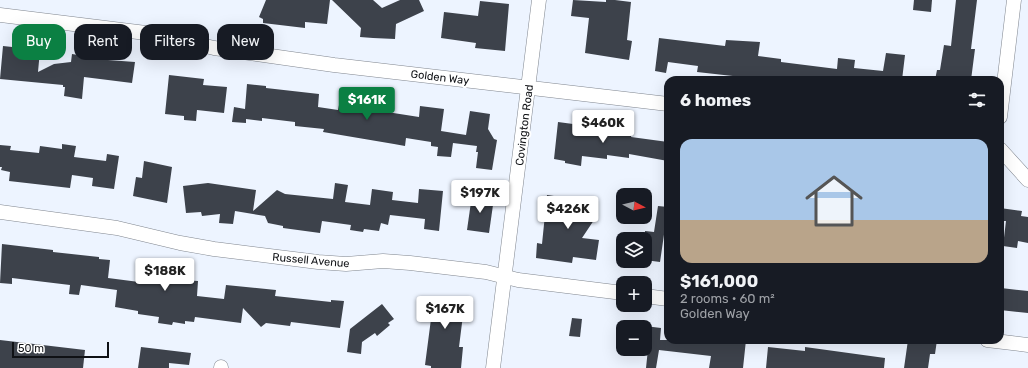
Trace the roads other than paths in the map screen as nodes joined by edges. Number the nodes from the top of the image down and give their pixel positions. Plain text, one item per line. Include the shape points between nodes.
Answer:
1 (539, 0) edge
2 (1014, 0) edge
3 (0, 15) edge
4 (1004, 83) edge
5 (529, 87) junction
6 (664, 104) edge
7 (1004, 153) edge
8 (1028, 180) edge
9 (0, 212) edge
10 (504, 277) junction
11 (616, 292) edge
12 (652, 297) edge
13 (664, 298) edge
14 (1004, 342) edge
15 (1028, 345) edge
16 (493, 368) edge

1 - 5 street, Covington Road
2 - 4 street
3 - 5 street, Golden Way via 154,34 214,48 334,65
5 - 6 street, Golden Way
5 - 10 street, Covington Road
7 - 8 street
9 - 10 street, Russell Avenue via 117,228 221,250 339,264 410,262 486,272
10 - 11 street, Russell Avenue
10 - 16 street, Covington Road
12 - 13 street
14 - 15 street

